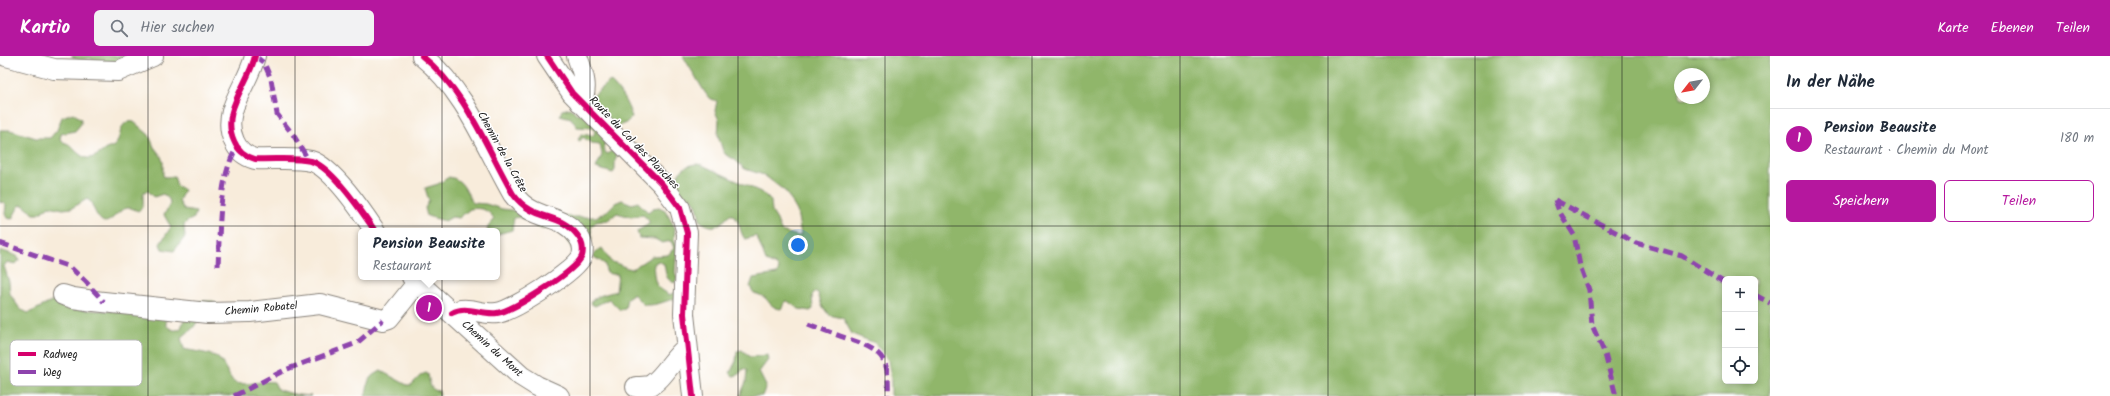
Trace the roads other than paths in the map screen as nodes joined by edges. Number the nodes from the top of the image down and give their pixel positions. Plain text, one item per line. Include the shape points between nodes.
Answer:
1 (6, 56) edge
2 (153, 56) edge
3 (255, 56) edge
4 (422, 56) edge
5 (547, 56) edge
6 (577, 56) edge
7 (580, 102) junction
8 (374, 228) edge
9 (414, 280) edge
10 (63, 294) dead end
11 (452, 313) junction
12 (687, 347) junction
13 (636, 387) dead end
14 (559, 396) edge
15 (693, 396) edge

1 - 2 street via 54,69 118,71
3 - 8 street via 231,118 231,134 237,147 255,159 314,162 341,185
4 - 11 street, Chemin de la Crête via 438,69 457,94 513,194 522,205 532,213 567,225 578,236 582,246 582,256 575,265 557,280 514,306 496,313 461,309
5 - 7 street, Route du Col des Planches via 564,84
6 - 7 street via 585,90 584,98
7 - 12 street, Route du Col des Planches via 662,184 680,208 687,234 684,304
9 - 10 street, Chemin Robatel via 389,318 383,320 320,304 250,312 208,313 94,301
9 - 11 street, Chemin du Mont
11 - 14 street, Chemin du Mont via 521,376
12 - 13 street via 653,383
12 - 15 street, Route du Col des Planches

